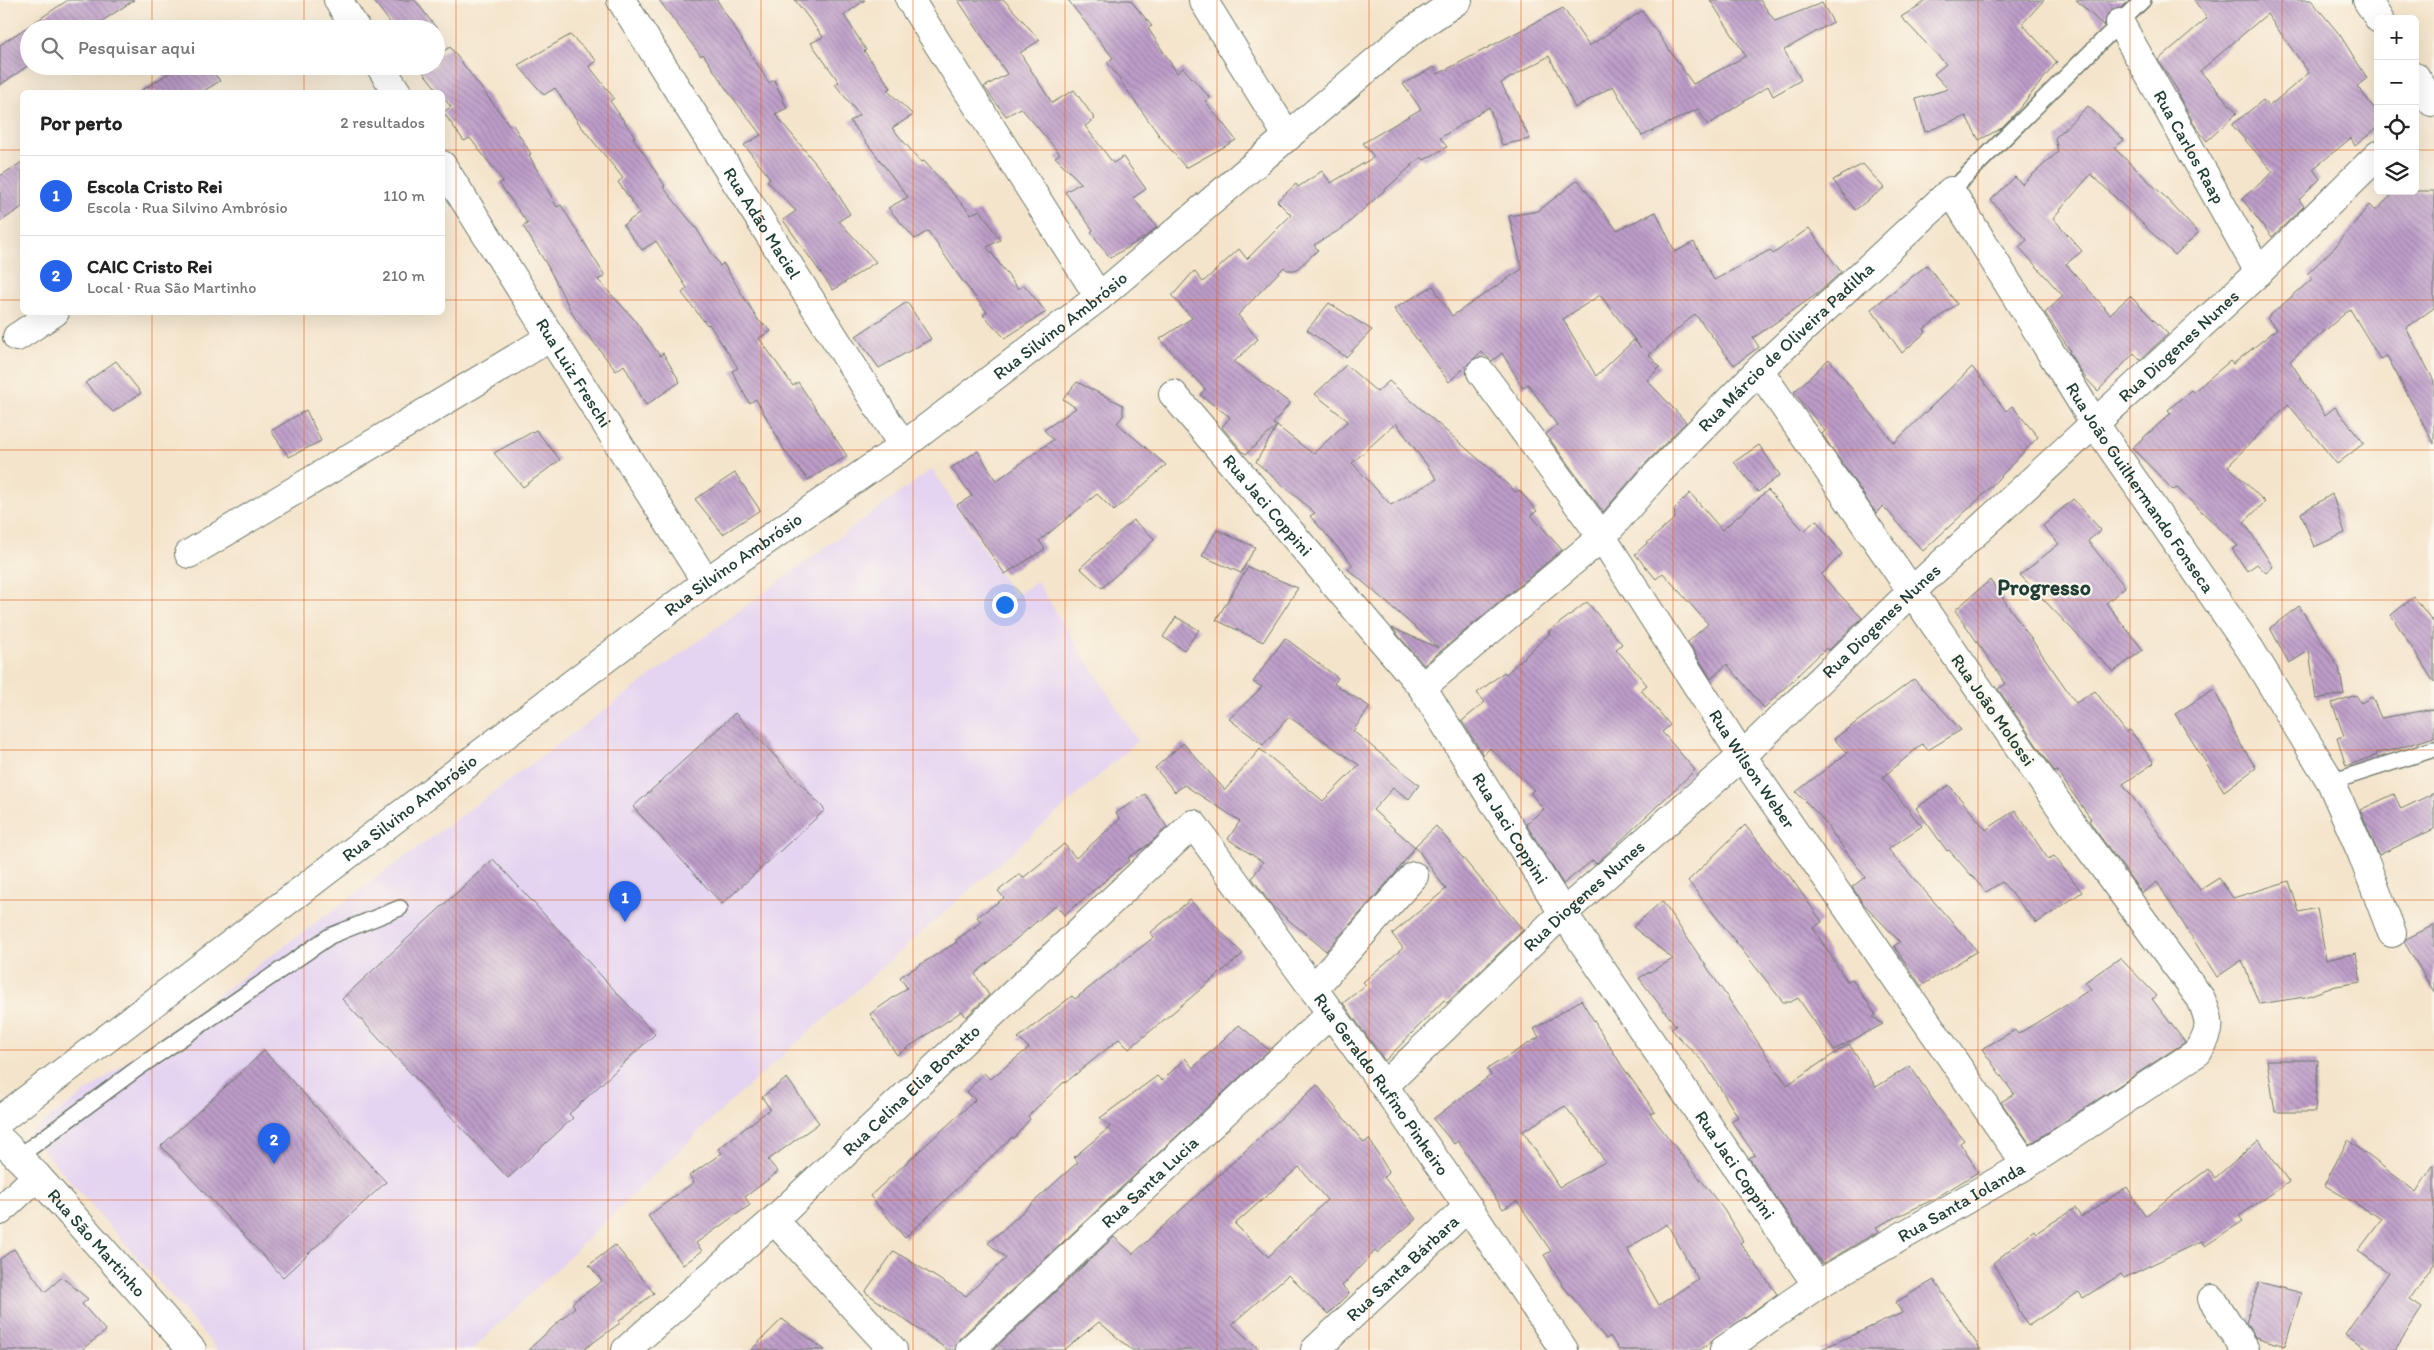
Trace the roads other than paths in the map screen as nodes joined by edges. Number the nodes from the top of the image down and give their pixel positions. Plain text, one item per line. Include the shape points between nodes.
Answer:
1 (338, 0) edge
2 (622, 0) edge
3 (910, 0) edge
4 (1203, 0) edge
5 (1458, 0) edge
6 (2143, 0) edge
7 (2367, 0) edge
8 (2376, 15) edge
9 (350, 20) edge
10 (2120, 23) junction
11 (386, 75) edge
12 (2419, 86) edge
13 (396, 90) edge
14 (2427, 106) edge
15 (1288, 136) junction
16 (2374, 159) edge
17 (445, 170) edge
18 (1951, 191) junction
19 (2259, 272) junction
20 (1099, 298) junction
21 (50, 315) edge
22 (17, 337) dead end
23 (552, 337) junction
24 (1758, 370) junction
25 (1481, 372) dead end
26 (1173, 394) dead end
27 (2095, 424) junction
28 (903, 446) junction
29 (1602, 537) junction
30 (189, 554) dead end
31 (706, 582) junction
32 (1911, 592) junction
33 (1422, 687) junction
34 (2434, 749) edge
35 (1742, 756) junction
36 (2331, 782) junction
37 (1192, 824) joint
38 (1414, 876) dead end
39 (400, 908) dead end
40 (1563, 913) junction
41 (2392, 934) dead end
42 (1313, 989) junction
43 (1331, 1013) junction
44 (2198, 1052) joint
45 (1384, 1086) junction
46 (0, 1120) edge
47 (9, 1148) edge
48 (2026, 1165) junction
49 (37, 1176) junction
50 (1468, 1207) junction
51 (0, 1211) edge
52 (774, 1220) junction
53 (1817, 1285) junction
54 (2212, 1299) dead end
55 (192, 1350) edge
56 (626, 1350) edge
57 (893, 1350) edge
58 (970, 1350) edge
59 (1315, 1350) edge
60 (1564, 1350) edge
61 (1724, 1350) edge
62 (2245, 1350) edge

1 - 9 street
2 - 28 street, Rua Adão Maciel
3 - 20 street
4 - 15 street
5 - 15 street, Rua Silvino Ambrósio via 1409,33
6 - 10 lane, Rua Márcio de Oliveira Padilha
7 - 8 street
10 - 18 lane, Rua Márcio de Oliveira Padilha
10 - 19 street, Rua Carlos Raap
11 - 13 street
12 - 14 street
15 - 20 street, Rua Silvino Ambrósio
16 - 19 street, Rua Diogenes Nunes
17 - 23 street, Rua Luiz Freschi
18 - 24 street, Rua Márcio de Oliveira Padilha
18 - 27 street, Rua João Guilhermando Fonseca
19 - 27 street, Rua Diogenes Nunes
20 - 28 street, Rua Silvino Ambrósio
21 - 22 street
23 - 30 street
23 - 31 street, Rua Luiz Freschi
24 - 29 street, Rua Márcio de Oliveira Padilha via 1654,477
24 - 32 street, Rua João Molossi
25 - 29 street, Rua Wilson Weber
26 - 33 street, Rua Jaci Coppini
27 - 32 street, Rua Diogenes Nunes
27 - 36 street, Rua João Guilhermando Fonseca via 2250,649
28 - 31 street, Rua Silvino Ambrósio
29 - 33 street, Rua Márcio de Oliveira Padilha
29 - 35 street, Rua Wilson Weber
31 - 46 street, Rua Silvino Ambrósio
32 - 35 street, Rua Diogenes Nunes
32 - 44 street, Rua João Molossi via 2078,834 2201,998 2209,1017 2208,1035
33 - 40 street, Rua Jaci Coppini
34 - 36 lane
35 - 40 street, Rua Diogenes Nunes
35 - 48 street, Rua Wilson Weber
36 - 41 street, Rua João Guilhermando Fonseca
37 - 42 street, Rua Geraldo Rufino Pinheiro
37 - 52 street, Rua Celina Elia Bonatto
38 - 42 street
39 - 47 lane via 330,936 138,1068
40 - 45 street, Rua Diogenes Nunes
40 - 53 street, Rua Jaci Coppini
42 - 43 street, Rua Geraldo Rufino Pinheiro
43 - 45 street, Rua Geraldo Rufino Pinheiro
43 - 58 street, Rua Santa Lucia
44 - 48 street, Rua Santa Iolanda
45 - 50 street, Rua Geraldo Rufino Pinheiro
47 - 49 street, Rua São Martinho
48 - 53 street, Rua Santa Iolanda
49 - 51 street
49 - 55 street, Rua São Martinho
50 - 59 street, Rua Santa Bárbara
50 - 60 street, Rua Geraldo Rufino Pinheiro
52 - 56 street, Rua Celina Elia Bonatto
52 - 57 street
53 - 61 street, Rua Santa Iolanda
54 - 62 street

